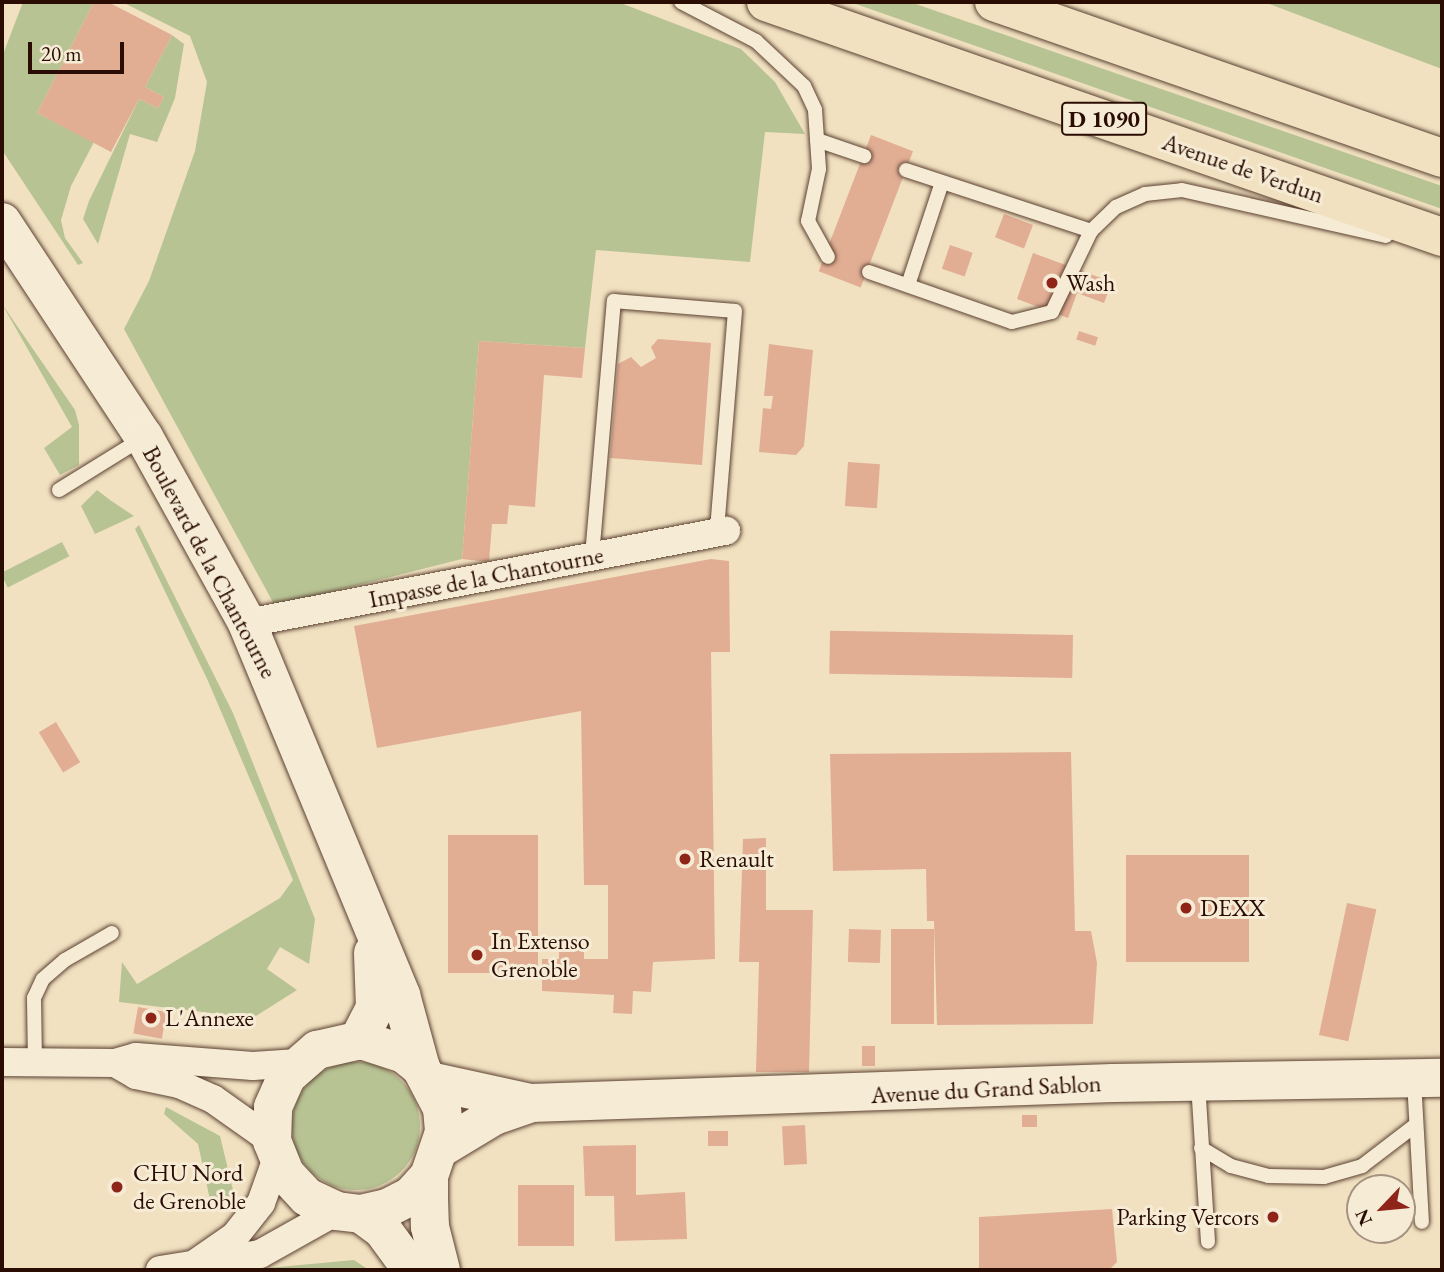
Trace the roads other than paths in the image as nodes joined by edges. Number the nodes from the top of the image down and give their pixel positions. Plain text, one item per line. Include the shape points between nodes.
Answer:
1 (681, 2) edge
2 (766, 2) edge
3 (993, 2) edge
4 (817, 140) junction
5 (864, 156) dead end
6 (1442, 158) edge
7 (906, 170) dead end
8 (942, 182) junction
9 (2, 222) edge
10 (1091, 231) junction
11 (1442, 237) edge
12 (1442, 248) edge
13 (828, 257) dead end
14 (869, 272) dead end
15 (908, 285) junction
16 (144, 438) junction
17 (59, 490) dead end
18 (721, 532) joint
19 (592, 556) junction
20 (247, 624) junction
21 (371, 926) junction
22 (112, 933) dead end
23 (358, 1041) junction
24 (2, 1062) edge
25 (35, 1062) junction
26 (115, 1063) junction
27 (299, 1063) junction
28 (426, 1074) junction
29 (1428, 1078) edge
30 (1198, 1082) junction
31 (531, 1103) junction
32 (1413, 1127) junction
33 (1201, 1148) junction
34 (275, 1150) junction
35 (435, 1162) junction
36 (349, 1212) junction
37 (1422, 1222) dead end
38 (1209, 1242) dead end
39 (196, 1263) junction
40 (160, 1270) edge
41 (412, 1270) edge
42 (441, 1270) edge

1 - 4 lane via 756,41 804,86 815,110
2 - 11 main road, Avenue de Verdun / D 1090
3 - 6 main road
4 - 5 lane
4 - 13 lane via 819,169 808,221
7 - 8 lane
8 - 10 lane
8 - 15 lane
9 - 16 street, Boulevard de la Chantourne
10 - 12 lane via 1116,207 1145,194 1182,190
10 - 15 lane via 1052,312 1012,322
14 - 15 lane
16 - 17 lane
16 - 20 street, Boulevard de la Chantourne
18 - 19 street, Impasse de la Chantourne
18 - 19 lane via 735,311 614,301
19 - 20 street, Impasse de la Chantourne
20 - 21 street, Boulevard de la Chantourne via 315,779
21 - 23 street, Boulevard de la Chantourne via 375,1008
21 - 28 street, Boulevard de la Chantourne via 401,995
22 - 25 lane via 43,979 34,998
23 - 27 street via 317,1050
23 - 28 street via 383,1044
24 - 25 street
25 - 26 street
26 - 27 street via 135,1057 253,1066
26 - 34 street via 136,1075 179,1084 237,1112
27 - 34 street via 278,1091
28 - 31 street, Avenue du Grand Sablon
28 - 35 street via 442,1108
29 - 30 street, Avenue du Grand Sablon
29 - 32 lane
30 - 31 street, Avenue du Grand Sablon
30 - 33 lane
31 - 35 street, Avenue du Grand Sablon via 494,1116
32 - 33 lane via 1362,1166 1324,1177 1268,1176 1231,1166
32 - 37 lane
33 - 38 lane
34 - 36 street via 295,1186
34 - 39 street via 261,1203 235,1236
35 - 36 street via 399,1202
35 - 42 street via 430,1227
36 - 39 street via 260,1254 229,1262
36 - 41 street via 382,1229
39 - 40 street

